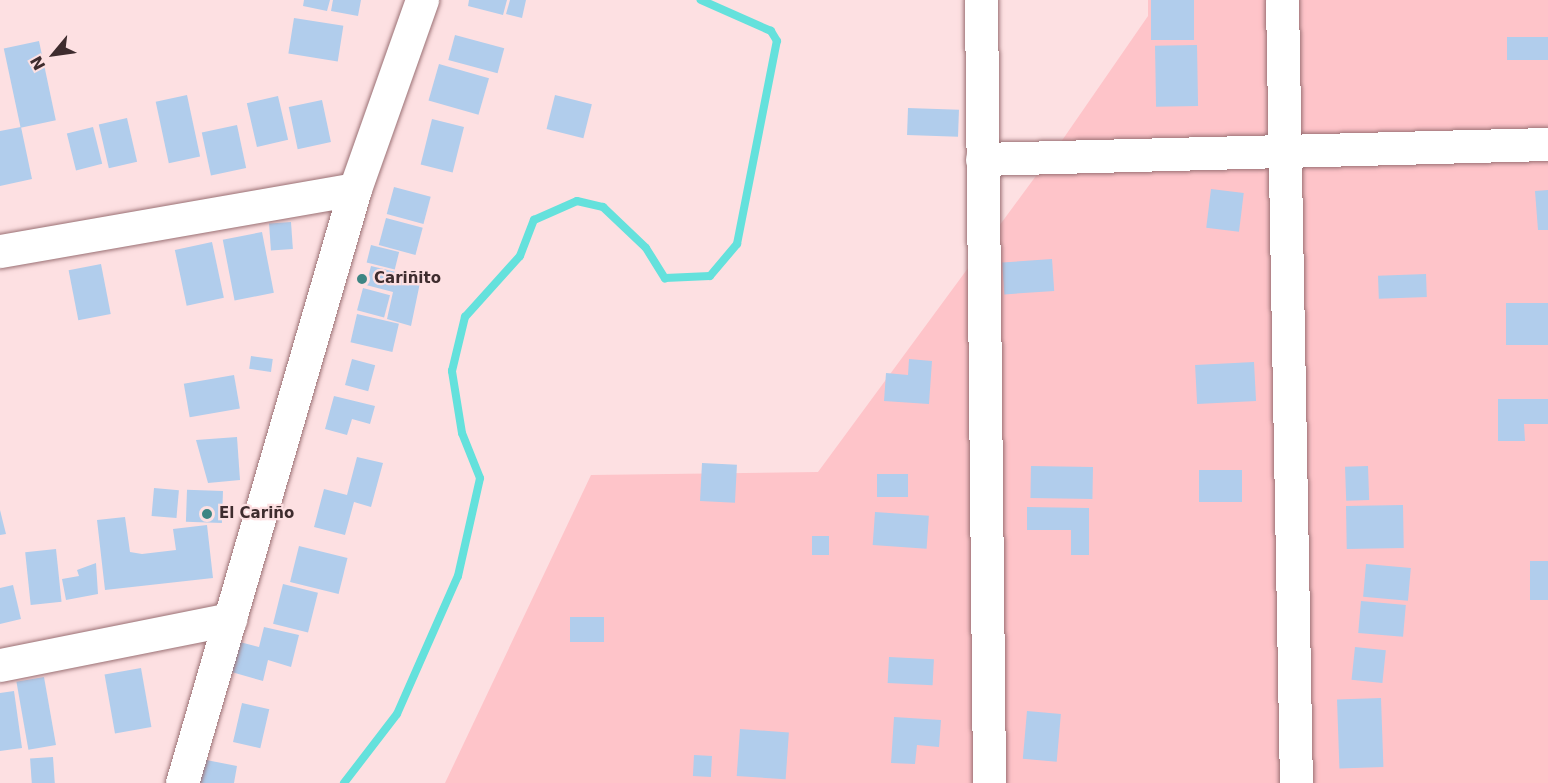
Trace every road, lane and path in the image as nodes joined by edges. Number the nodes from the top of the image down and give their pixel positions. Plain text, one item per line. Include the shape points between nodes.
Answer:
1 (422, 0) edge
2 (981, 0) edge
3 (1282, 0) edge
4 (1548, 144) edge
5 (1284, 150) junction
6 (982, 159) junction
7 (355, 189) junction
8 (0, 251) edge
9 (230, 619) junction
10 (0, 665) edge
11 (182, 783) edge
12 (989, 783) edge
13 (1296, 783) edge

1 - 7 street
2 - 6 street
3 - 5 street
4 - 5 street
5 - 6 street
5 - 13 street
6 - 12 street
7 - 8 street
7 - 9 street
9 - 10 street
9 - 11 street

